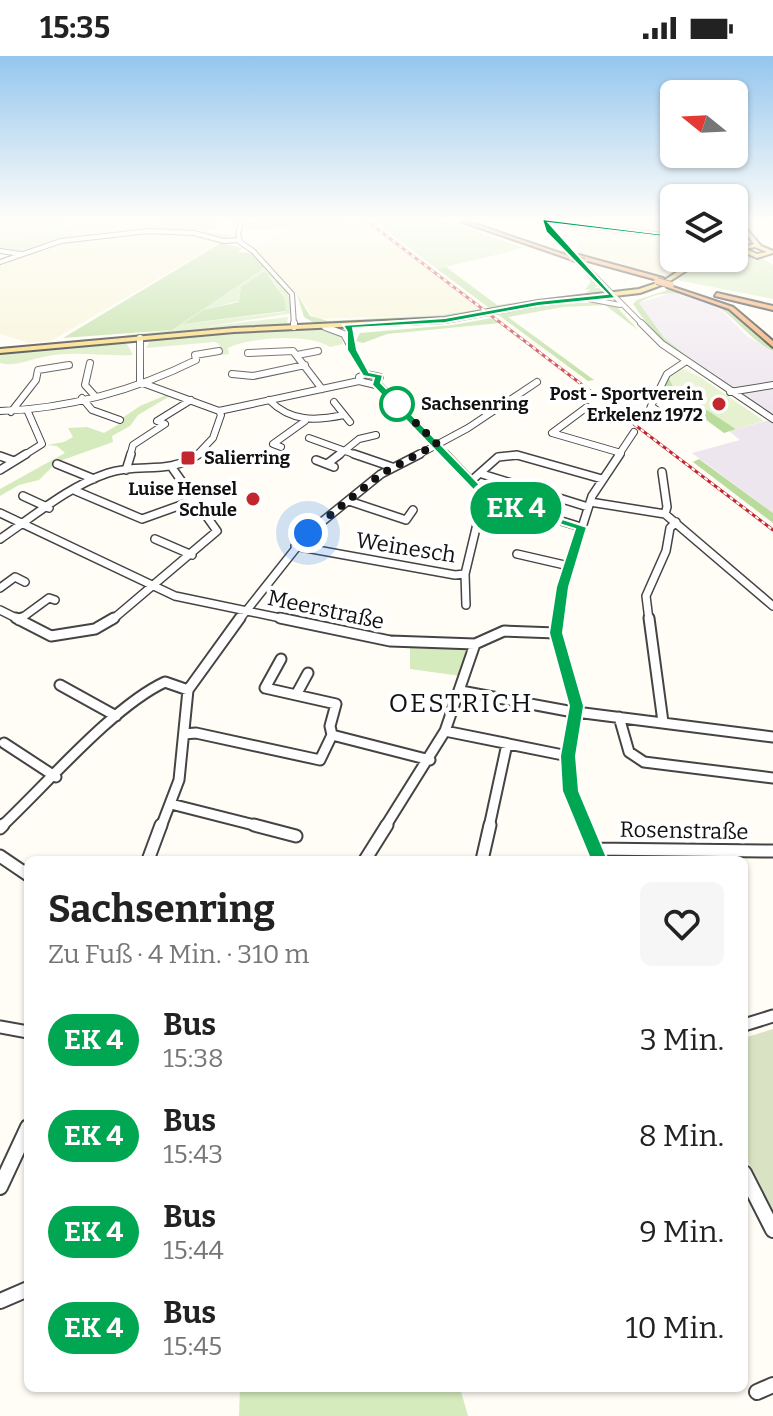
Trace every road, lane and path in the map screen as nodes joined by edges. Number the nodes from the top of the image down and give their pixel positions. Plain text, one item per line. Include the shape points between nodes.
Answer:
1 (283, 284) edge
2 (602, 284) edge
3 (660, 284) edge
4 (673, 284) edge
5 (674, 284) edge
6 (613, 296) junction
7 (589, 299) junction
8 (623, 306) junction
9 (773, 306) edge
10 (295, 319) junction
11 (316, 325) junction
12 (347, 325) junction
13 (294, 327) junction
14 (325, 327) junction
15 (344, 334) junction
16 (140, 338) junction
17 (773, 345) edge
18 (352, 350) junction
19 (0, 351) edge
20 (219, 351) dead end
21 (318, 351) dead end
22 (248, 353) dead end
23 (297, 355) junction
24 (685, 362) junction
25 (90, 363) dead end
26 (69, 365) dead end
27 (305, 365) junction
28 (232, 374) dead end
29 (366, 374) junction
30 (359, 381) junction
31 (140, 382) junction
32 (537, 382) dead end
33 (376, 383) junction
34 (773, 385) edge
35 (322, 389) junction
36 (730, 392) junction
37 (94, 395) junction
38 (82, 398) junction
39 (191, 400) junction
40 (269, 400) junction
41 (334, 402) dead end
42 (651, 406) dead end
43 (587, 407) dead end
44 (0, 411) edge
45 (219, 411) junction
46 (11, 412) junction
47 (28, 412) junction
48 (344, 415) junction
49 (773, 419) edge
50 (120, 420) dead end
51 (305, 421) junction
52 (350, 422) dead end
53 (634, 432) dead end
54 (376, 435) dead end
55 (309, 438) dead end
56 (437, 444) junction
57 (281, 447) dead end
58 (345, 451) junction
59 (621, 453) junction
60 (0, 456) edge
61 (316, 460) dead end
62 (14, 461) junction
63 (57, 464) dead end
64 (392, 467) junction
65 (173, 469) junction
66 (0, 470) edge
67 (126, 470) junction
68 (662, 472) dead end
69 (482, 474) junction
70 (94, 479) junction
71 (602, 479) junction
72 (471, 481) junction
73 (76, 491) junction
74 (23, 496) dead end
75 (487, 498) junction
76 (195, 500) junction
77 (349, 501) junction
78 (589, 504) junction
79 (49, 508) junction
80 (413, 510) dead end
81 (0, 513) edge
82 (665, 514) junction
83 (676, 522) junction
84 (24, 524) junction
85 (581, 527) junction
86 (0, 539) edge
87 (155, 539) dead end
88 (295, 546) junction
89 (517, 554) dead end
90 (192, 555) junction
91 (569, 566) junction
92 (465, 574) junction
93 (25, 582) dead end
94 (153, 586) junction
95 (0, 588) edge
96 (55, 600) dead end
97 (466, 605) dead end
98 (773, 606) edge
99 (0, 610) edge
100 (245, 611) junction
101 (19, 620) junction
102 (556, 633) junction
103 (475, 644) junction
104 (281, 659) dead end
105 (308, 673) dead end
106 (60, 685) dead end
107 (188, 690) junction
108 (461, 691) junction
109 (296, 695) junction
110 (577, 711) junction
111 (116, 716) junction
112 (619, 717) junction
113 (663, 722) junction
114 (445, 731) junction
115 (184, 734) junction
116 (332, 735) junction
117 (773, 737) edge
118 (4, 743) dead end
119 (507, 744) junction
120 (568, 756) junction
121 (430, 760) junction
122 (56, 777) junction
123 (773, 778) edge
124 (171, 804) junction
125 (0, 828) edge
126 (296, 836) dead end
127 (773, 851) edge
128 (596, 855) edge
129 (0, 856) edge
130 (150, 856) edge
131 (368, 856) edge
132 (483, 856) edge
133 (24, 872) edge
134 (773, 1016) edge
135 (748, 1024) edge
136 (0, 1027) edge
137 (24, 1031) edge
138 (24, 1136) edge
139 (748, 1181) edge
140 (0, 1187) edge
141 (773, 1230) edge
142 (24, 1291) edge
143 (0, 1301) edge
144 (773, 1385) edge
145 (757, 1392) dead end

1 - 10 street via 292,294
2 - 6 street
3 - 6 main road
4 - 17 highway via 731,308
5 - 9 highway
6 - 7 main road
6 - 8 street
7 - 8 street
7 - 12 main road via 445,320
8 - 24 street
10 - 11 main road
10 - 13 street
11 - 12 main road
11 - 13 main road
12 - 14 main road
12 - 15 street
12 - 18 street
13 - 14 main road
13 - 16 main road
14 - 15 street
15 - 18 street
16 - 19 main road
16 - 31 street
18 - 29 street
20 - 31 street via 195,355 196,360 175,372
21 - 23 street
22 - 23 street via 287,349
23 - 27 street
24 - 36 street
24 - 42 street via 671,367
25 - 37 street via 85,385
26 - 46 street via 38,370
27 - 28 street via 253,376
27 - 35 street
29 - 30 street
29 - 33 street via 380,377
30 - 33 street
30 - 35 street
31 - 37 street
31 - 39 street
32 - 56 street
33 - 56 street
34 - 36 street
35 - 40 street
36 - 49 street
37 - 38 street
38 - 47 street
38 - 50 street via 92,410
39 - 45 street
39 - 67 street via 157,421 165,424 133,445
40 - 45 street
40 - 51 street via 278,411
41 - 48 street
43 - 59 street via 552,433
44 - 46 street
45 - 65 street via 212,443
46 - 47 street
47 - 62 street via 42,444
48 - 51 street
48 - 52 street
51 - 57 street via 273,444
53 - 59 street
54 - 58 street via 359,439
55 - 58 street
56 - 64 street
56 - 72 street
58 - 61 street via 330,466
58 - 64 street
59 - 71 street
60 - 62 street
62 - 66 street
63 - 70 street
64 - 77 street
65 - 67 street
65 - 76 street
67 - 70 street
68 - 82 street
69 - 71 street via 498,457 517,455
69 - 72 street
69 - 78 street
70 - 73 street
71 - 78 street
72 - 75 street
73 - 76 street via 142,519
73 - 79 street
74 - 79 street
75 - 85 street
75 - 92 street, Weinesch
76 - 90 street via 217,531
77 - 80 street via 406,520
77 - 88 street
78 - 82 street
78 - 85 street
79 - 84 street
81 - 84 street, Meerstraße
82 - 83 street
83 - 98 street
83 - 113 street via 646,596
84 - 86 street
84 - 94 street, Meerstraße
85 - 91 street
87 - 90 street
88 - 92 street, Weinesch
88 - 100 street
89 - 91 street
90 - 94 street
91 - 102 street
92 - 97 street, Weinesch
93 - 95 street via 15,577
94 - 100 street, Meerstraße
94 - 101 street via 95,629 51,636
96 - 101 street via 49,598
99 - 101 street
100 - 103 street, Meerstraße via 402,643
100 - 107 street
102 - 103 street, Meerstraße via 504,631
102 - 110 street
103 - 108 street
104 - 109 street via 265,688
105 - 109 street
106 - 111 street
107 - 111 street via 166,681 152,686
107 - 115 street
108 - 110 street
108 - 114 street
109 - 116 street via 336,704
110 - 112 street
110 - 120 street
111 - 122 street
112 - 113 street
112 - 123 street via 629,752 644,762
113 - 117 street
114 - 119 street
114 - 121 street
115 - 116 street via 320,760
115 - 124 street
116 - 121 street
118 - 122 street
119 - 120 street
119 - 132 street
120 - 128 street via 571,791
121 - 131 street
122 - 125 street
124 - 126 street
124 - 130 street
127 - 128 street, Rosenstraße
129 - 133 street
134 - 135 street
136 - 137 street
138 - 140 street
139 - 141 street
142 - 143 street
144 - 145 street

